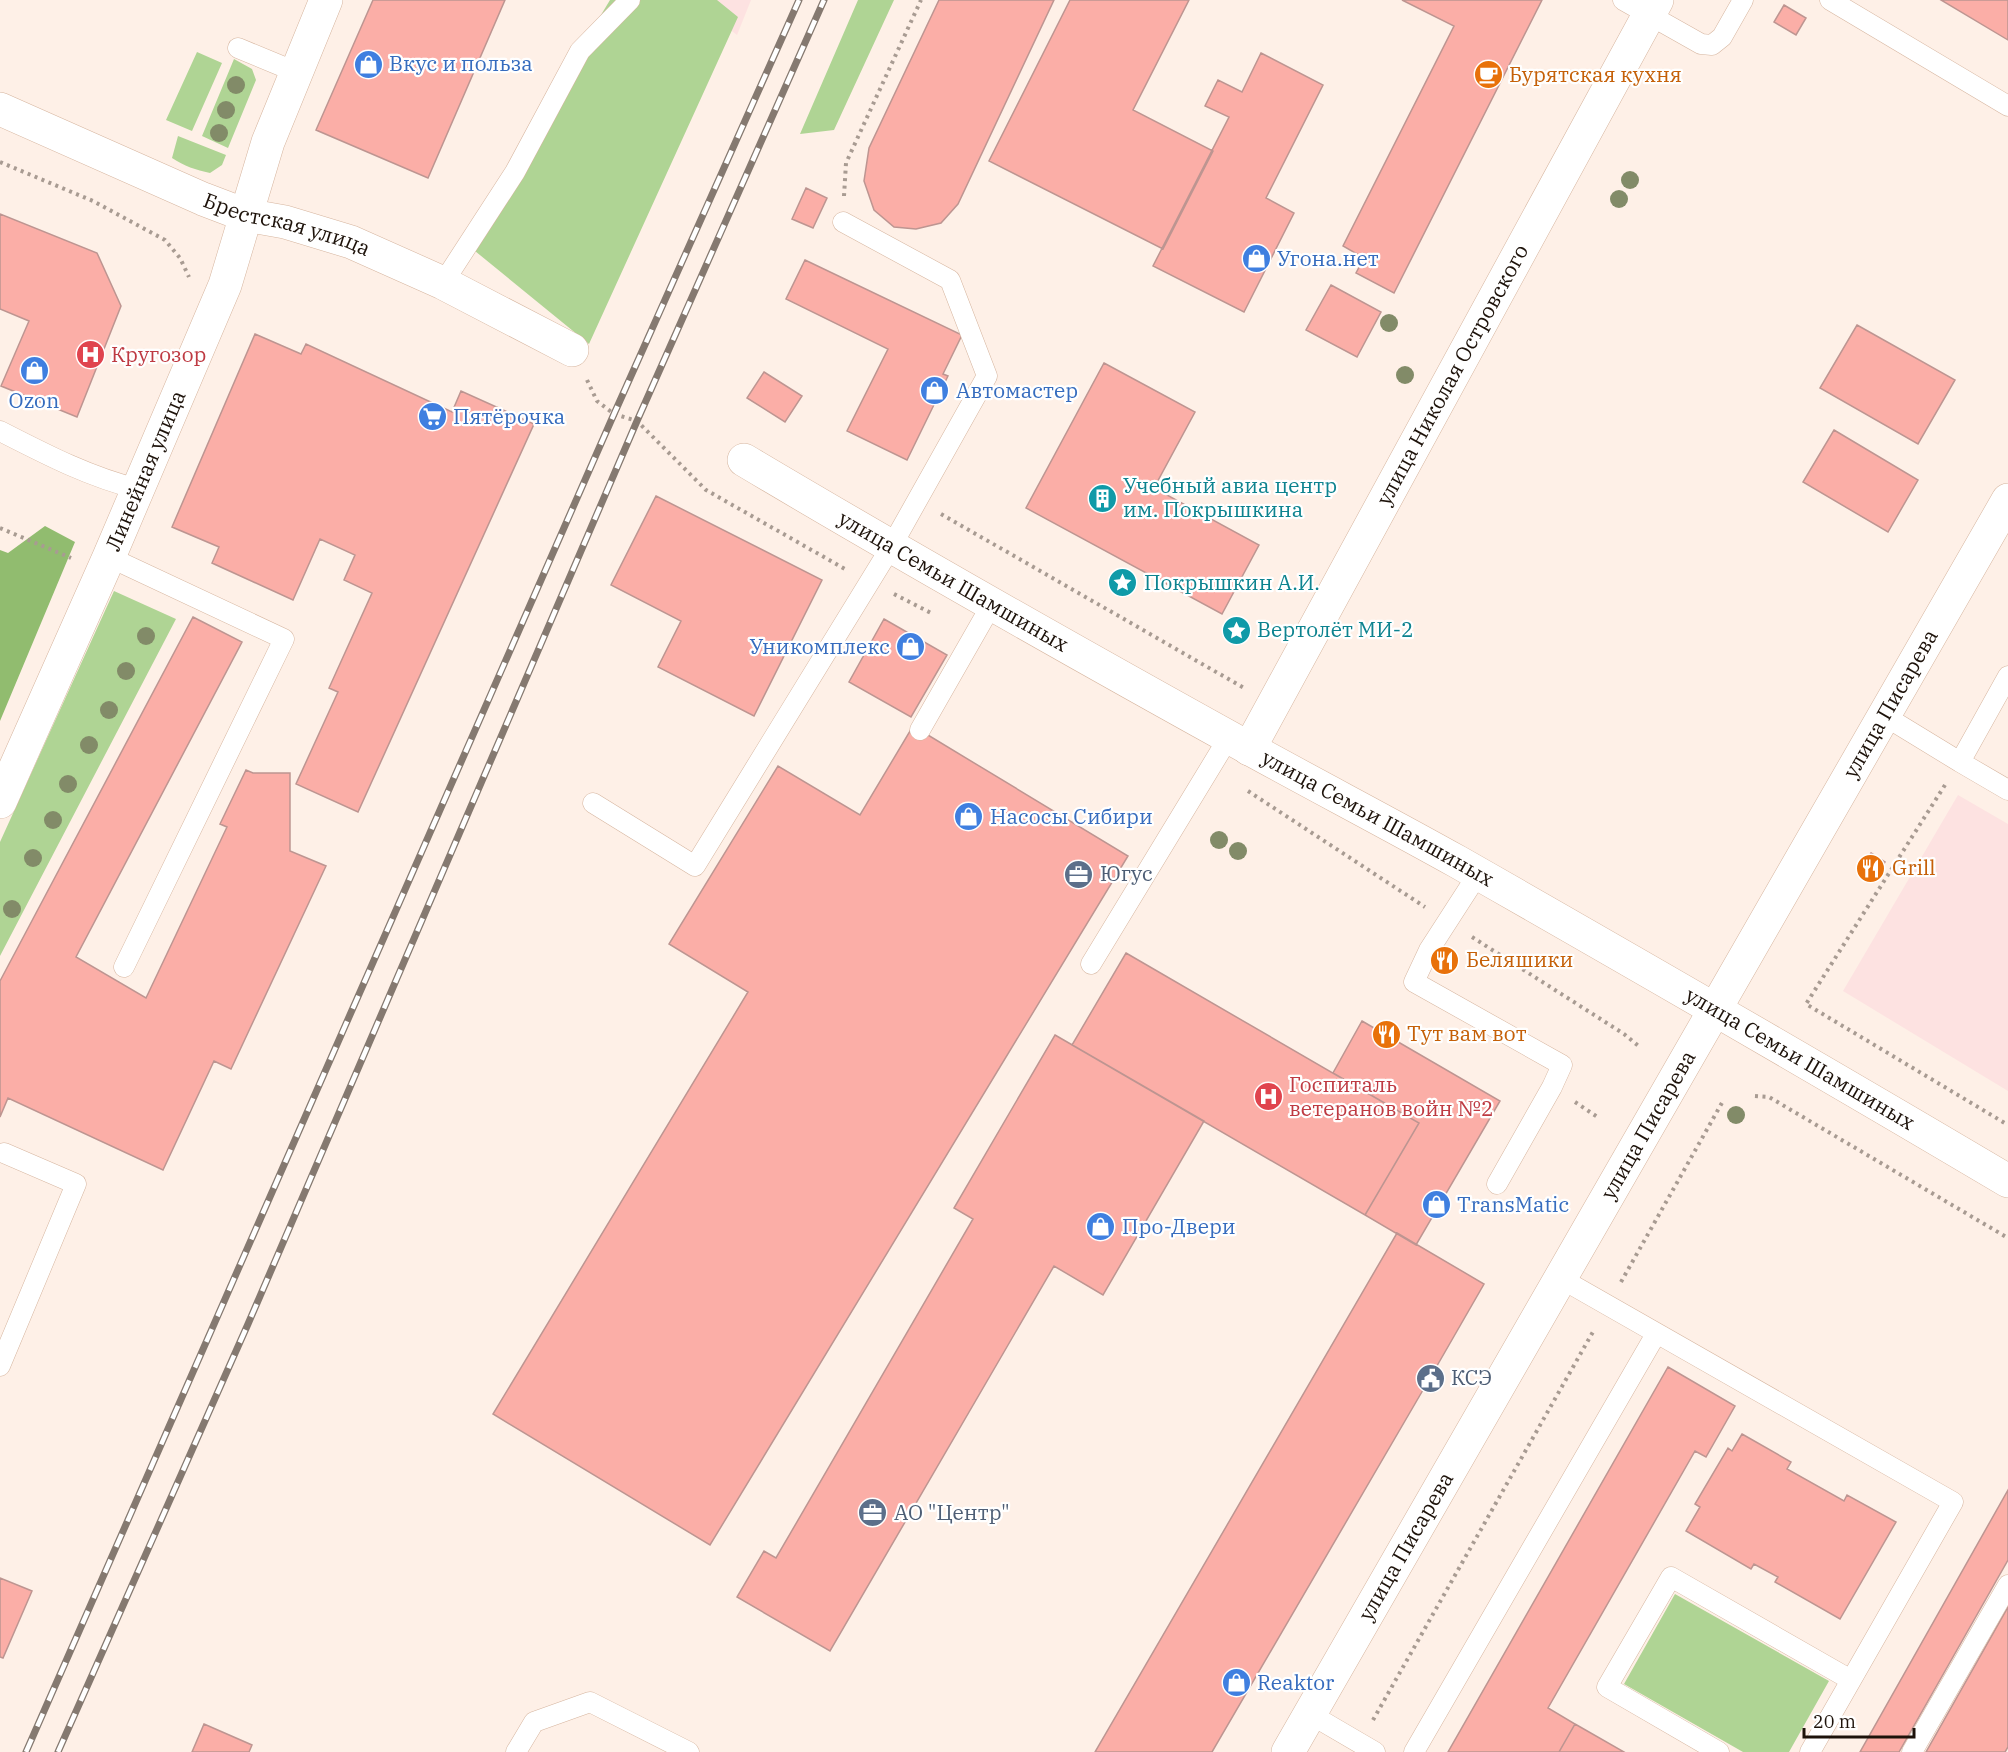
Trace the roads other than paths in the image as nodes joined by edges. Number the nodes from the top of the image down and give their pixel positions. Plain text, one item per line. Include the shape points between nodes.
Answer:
1 (326, 0) edge
2 (630, 0) edge
3 (1743, 0) edge
4 (1830, 0) edge
5 (1643, 4) edge
6 (238, 48) dead end
7 (296, 72) junction
8 (2008, 106) edge
9 (0, 109) edge
10 (245, 215) junction
11 (843, 222) road end
12 (442, 283) junction
13 (572, 350) road end
14 (0, 431) edge
15 (744, 460) dead end
16 (138, 489) junction
17 (2008, 500) edge
18 (891, 548) junction
19 (93, 559) junction
20 (992, 604) junction
21 (2008, 676) edge
22 (1883, 715) junction
23 (920, 730) dead end
24 (1239, 743) junction
25 (1960, 762) junction
26 (2008, 790) edge
27 (0, 802) edge
28 (592, 803) dead end
29 (1478, 874) junction
30 (1091, 964) dead end
31 (124, 967) dead end
32 (1714, 1010) junction
33 (4, 1153) dead end
34 (2008, 1181) edge
35 (1497, 1184) dead end
36 (1560, 1278) junction
37 (6, 1333) edge
38 (1656, 1334) junction
39 (0, 1366) edge
40 (2008, 1585) edge
41 (1851, 1680) junction
42 (1310, 1714) junction
43 (1368, 1748) edge
44 (516, 1752) edge
45 (689, 1752) edge
46 (1288, 1752) edge
47 (1414, 1752) edge
48 (1719, 1752) edge
49 (1810, 1752) edge
50 (1912, 1752) edge

1 - 7 street, Линейная улица
2 - 12 lane via 579,51 515,172
3 - 5 lane via 1722,37 1712,45 1701,44
4 - 8 lane
5 - 24 street, улица Николая Островского via 1273,705
6 - 7 lane
7 - 10 street, Линейная улица
9 - 10 street, Брестская улица
10 - 12 street, Брестская улица via 285,222 351,242
10 - 16 street, Линейная улица via 225,285
11 - 18 lane via 950,280 987,376
12 - 13 street, Брестская улица
14 - 16 lane via 59,461 112,483
15 - 18 street, улица Семьи Шамшиных
16 - 19 street, Линейная улица
17 - 22 street, улица Писарева
18 - 20 street, улица Семьи Шамшиных
18 - 28 lane via 695,867
19 - 27 street, Линейная улица
19 - 31 lane via 284,639
20 - 23 lane
20 - 24 street, улица Семьи Шамшиных
21 - 25 lane
22 - 25 lane
22 - 32 street, улица Писарева
24 - 29 street, улица Семьи Шамшиных
24 - 30 lane via 1211,767
25 - 26 lane
29 - 32 street, улица Семьи Шамшиных
29 - 35 lane via 1413,982 1563,1065
32 - 34 street, улица Семьи Шамшиных
32 - 36 street, улица Писарева
33 - 37 lane via 76,1184
36 - 38 lane
36 - 42 street, улица Писарева
37 - 39 lane
38 - 41 lane via 1953,1502
38 - 47 lane
40 - 50 lane
41 - 48 lane via 1671,1577 1607,1687
41 - 49 lane
42 - 43 lane
42 - 46 street, улица Писарева
44 - 45 lane via 534,1722 590,1702

